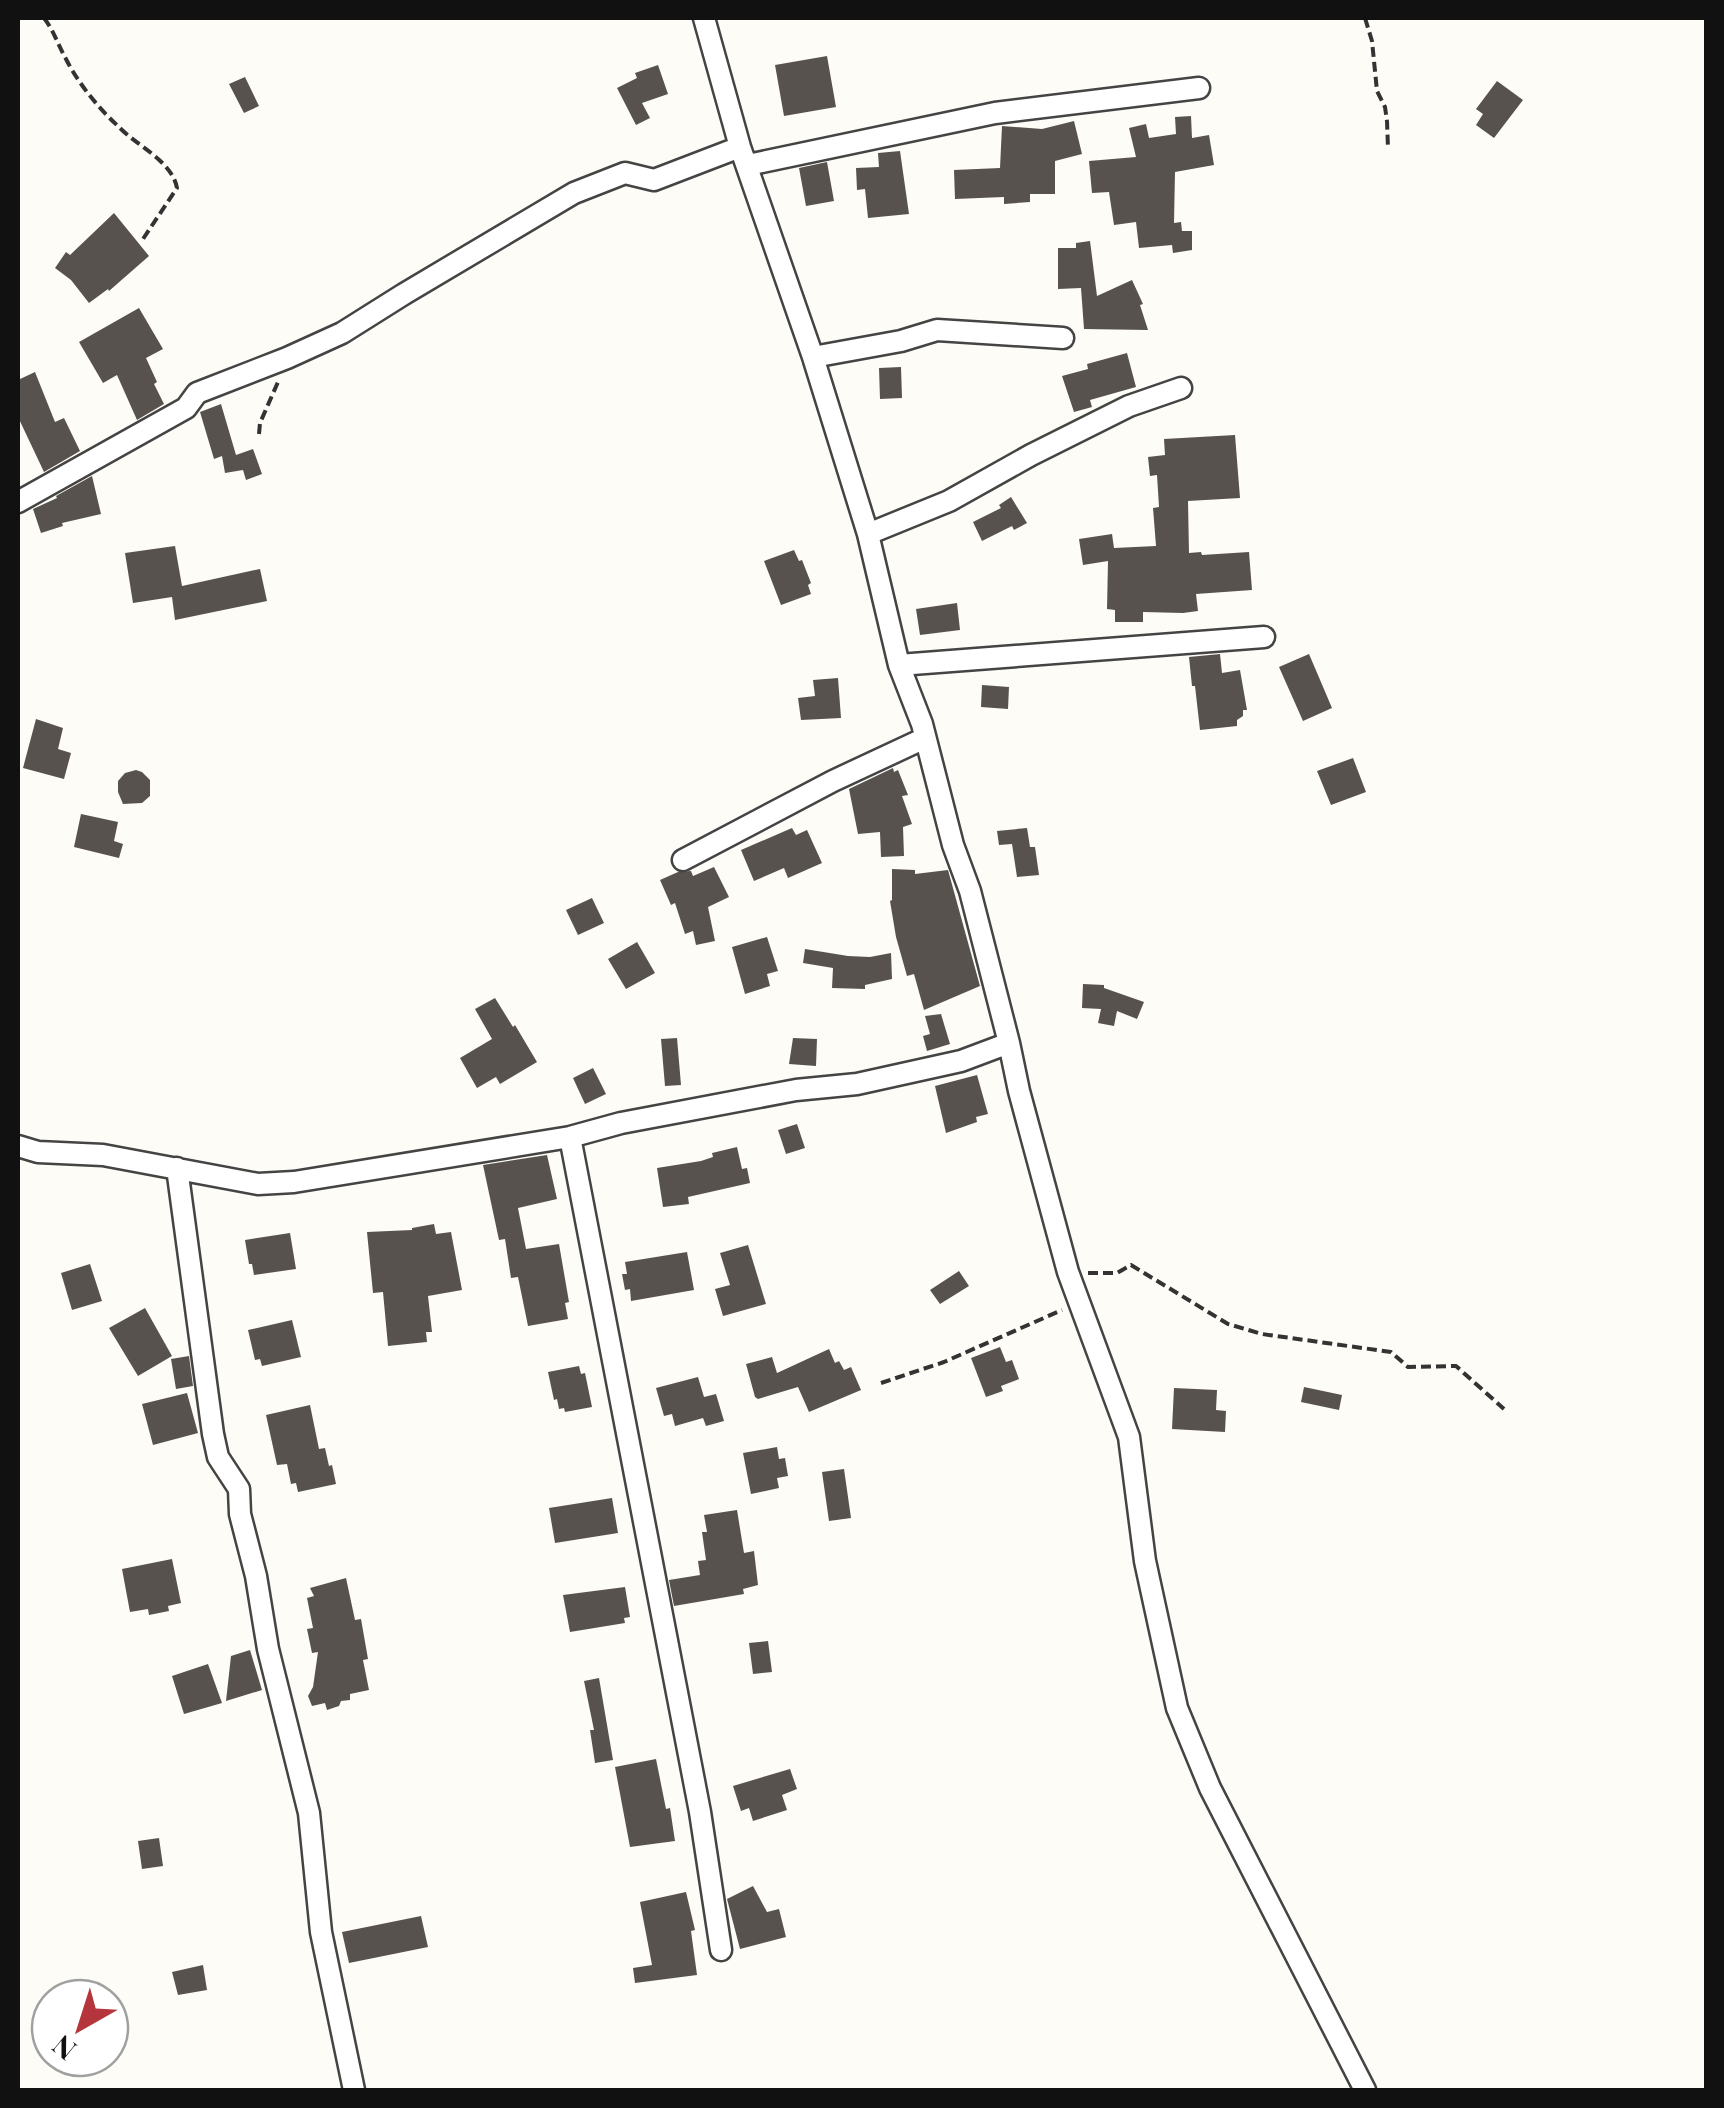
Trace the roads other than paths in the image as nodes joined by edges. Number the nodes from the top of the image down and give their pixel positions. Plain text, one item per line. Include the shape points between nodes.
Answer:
1 (704, 18) edge
2 (1198, 88) dead end
3 (744, 156) junction
4 (1063, 338) dead end
5 (813, 357) junction
6 (1180, 388) dead end
7 (18, 502) edge
8 (868, 534) junction
9 (1264, 637) dead end
10 (899, 665) junction
11 (926, 738) junction
12 (683, 860) dead end
13 (1009, 1043) junction
14 (570, 1137) junction
15 (18, 1146) edge
16 (177, 1168) junction
17 (721, 1950) dead end
18 (354, 2090) edge
19 (1365, 2090) edge

1 - 3 street
2 - 3 street via 995,113
3 - 5 street
3 - 7 street via 654,180 625,173 574,193 342,333 197,394 186,408
4 - 5 street via 936,330
5 - 8 street
6 - 8 street via 1129,406 950,501
8 - 10 street
9 - 10 street
10 - 11 street
11 - 12 street
11 - 13 street
13 - 14 street via 918,1071 693,1108
13 - 19 street via 1068,1272 1129,1437 1145,1561 1177,1708 1210,1788
14 - 16 street via 294,1182 258,1184
14 - 17 street
15 - 16 street
16 - 18 street via 213,1434 218,1457 239,1489 308,1813 320,1932

